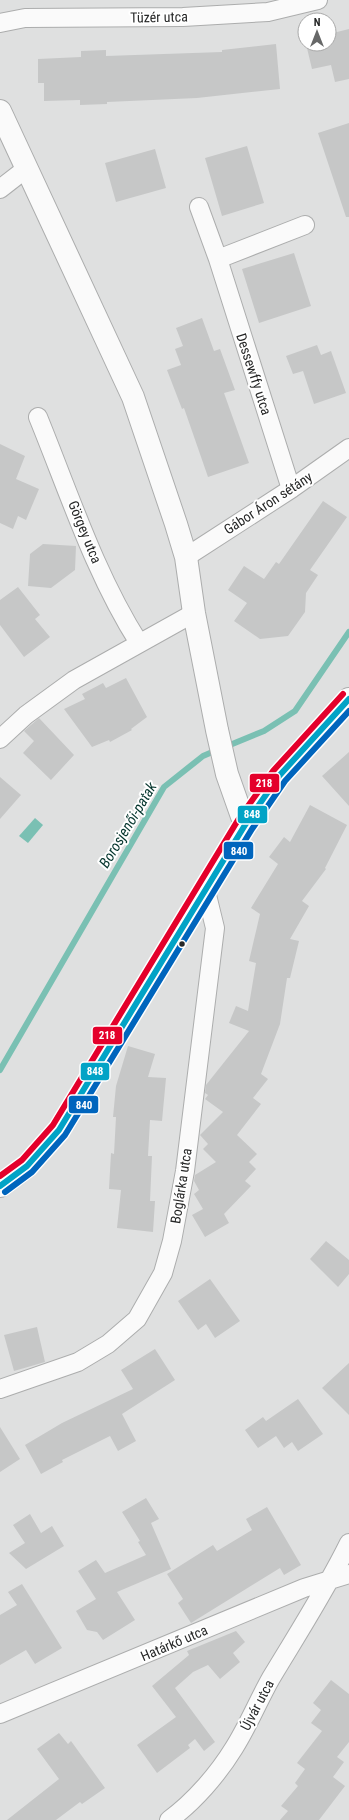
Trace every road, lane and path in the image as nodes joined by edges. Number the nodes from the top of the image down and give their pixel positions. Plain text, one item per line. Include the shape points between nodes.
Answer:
1 (318, 0) edge
2 (0, 23) edge
3 (0, 111) edge
4 (27, 168) junction
5 (0, 189) edge
6 (199, 207) dead end
7 (305, 225) dead end
8 (218, 259) junction
9 (38, 417) dead end
10 (349, 448) edge
11 (291, 489) junction
12 (186, 557) junction
13 (194, 613) junction
14 (140, 643) junction
15 (349, 699) edge
16 (0, 739) edge
17 (245, 825) junction
18 (206, 891) junction
19 (0, 1186) edge
20 (0, 1389) edge
21 (349, 1543) edge
22 (349, 1574) edge
23 (331, 1580) junction
24 (0, 1714) edge
25 (168, 1820) edge

1 - 2 street, Tüzér utca via 268,12 183,17 24,18
3 - 4 street
4 - 5 street
4 - 12 street via 133,397
6 - 8 street, Dessewffy utca
7 - 8 street
8 - 11 street, Dessewffy utca
9 - 14 street, Görgey utca via 94,555 123,618
10 - 11 street, Gábor Áron sétány
11 - 12 street, Gábor Áron sétány
12 - 13 street
13 - 14 street
13 - 17 street via 227,774
14 - 16 street via 74,680 26,715
15 - 17 street via 279,776
17 - 18 street
18 - 19 street via 59,1130 27,1166
18 - 20 street, Boglárka utca via 215,928 185,1171 172,1241 163,1272 137,1319 108,1344 78,1362
21 - 23 street, Újvár utca
22 - 23 street, Határkő utca
23 - 24 street, Határkő utca via 304,1588
23 - 25 street, Újvár utca via 261,1696 234,1748 207,1784

